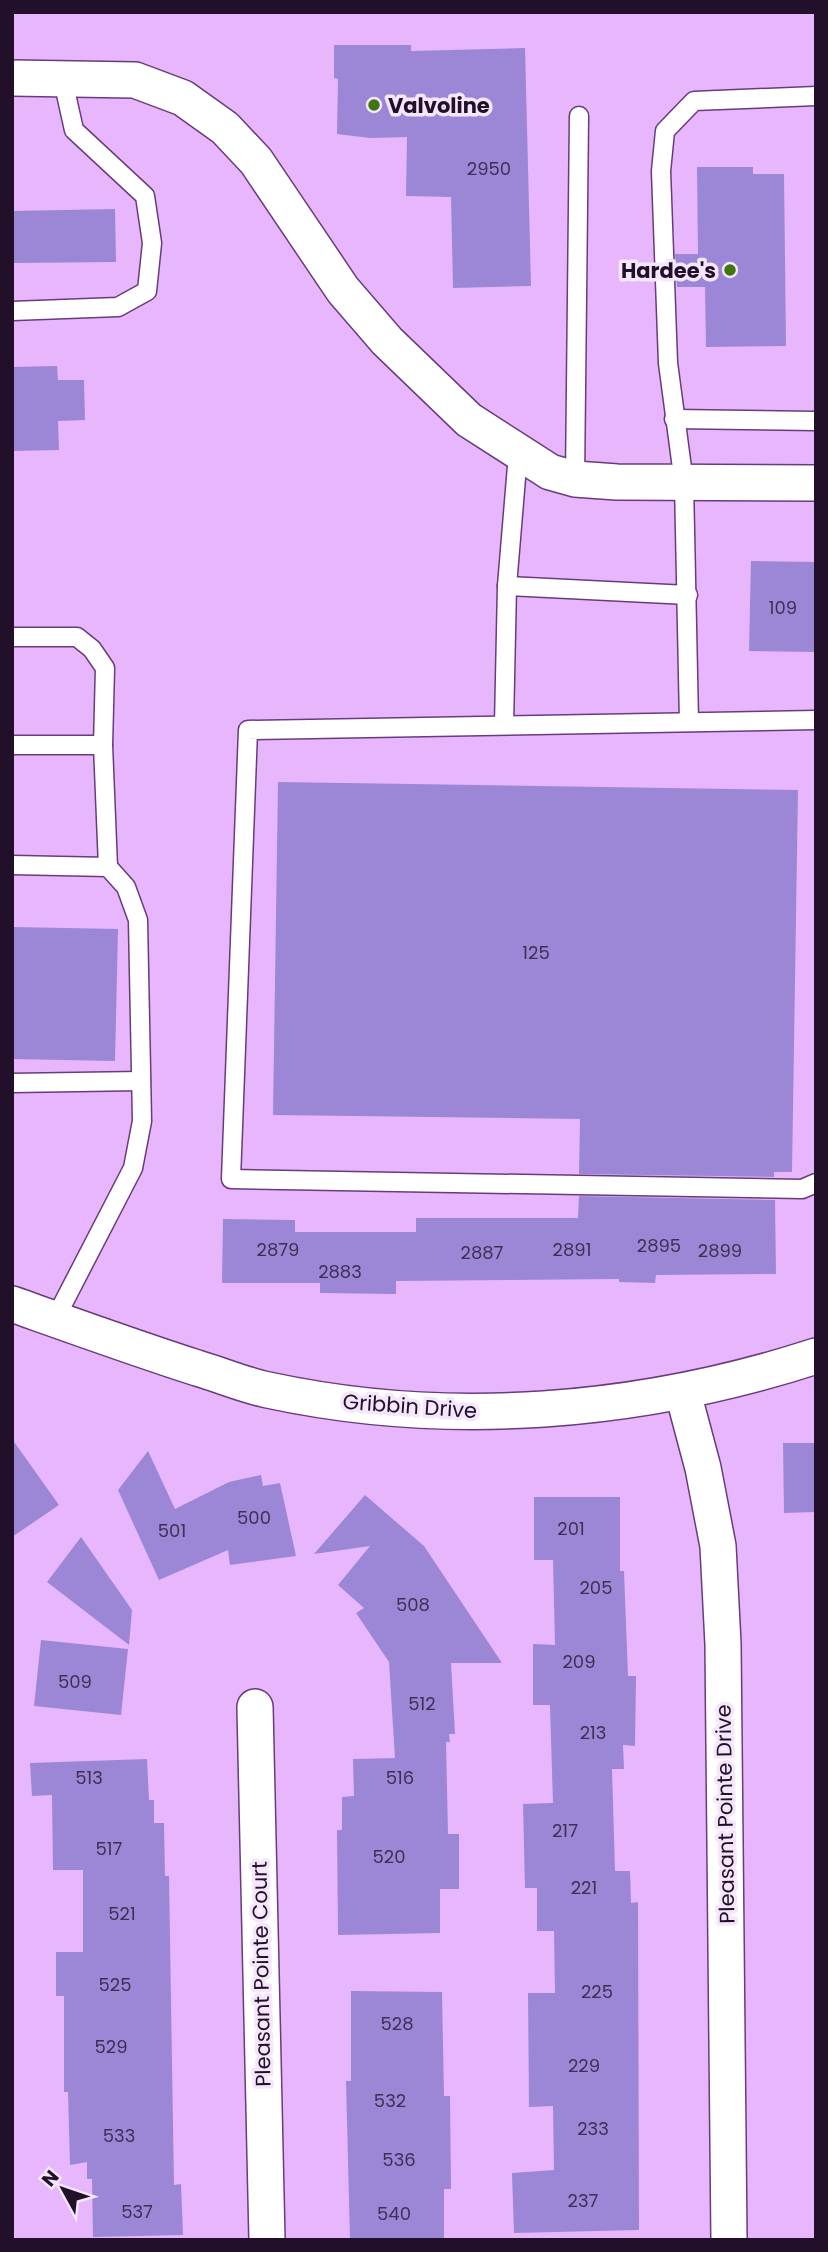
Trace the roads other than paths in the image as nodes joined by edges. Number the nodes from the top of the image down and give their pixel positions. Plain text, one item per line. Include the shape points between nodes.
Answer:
1 (62, 76) junction
2 (12, 78) edge
3 (816, 96) edge
4 (579, 116) dead end
5 (12, 311) edge
6 (674, 419) junction
7 (816, 421) edge
8 (518, 454) junction
9 (575, 480) junction
10 (684, 483) junction
11 (816, 483) edge
12 (507, 586) junction
13 (688, 595) junction
14 (12, 637) edge
15 (816, 720) edge
16 (689, 722) junction
17 (504, 725) junction
18 (12, 745) edge
19 (103, 745) junction
20 (12, 865) edge
21 (108, 867) junction
22 (141, 1081) junction
23 (12, 1083) edge
24 (816, 1183) edge
25 (12, 1304) edge
26 (55, 1319) junction
27 (816, 1356) edge
28 (683, 1393) junction
29 (255, 1707) dead end
30 (267, 2240) edge
31 (729, 2240) edge

1 - 2 street
1 - 5 lane via 74,130 145,196 152,243 147,291 118,307
1 - 8 street via 135,79 183,98 225,128 256,161 343,290 387,341 469,421
3 - 6 lane via 694,101 665,131 661,171
4 - 9 lane
6 - 7 lane
6 - 10 lane
8 - 9 street
8 - 12 lane
9 - 10 street
10 - 11 street
10 - 13 lane
12 - 13 lane
12 - 17 lane
13 - 16 lane
14 - 19 lane via 77,637 92,649 105,668
15 - 16 lane
16 - 17 lane
17 - 24 lane via 248,730 230,1179 802,1189
18 - 19 lane
19 - 21 lane
20 - 21 lane
21 - 22 lane via 126,887 138,920
22 - 23 lane
22 - 26 lane via 142,1121 133,1168
25 - 26 street, Gribbin Drive
26 - 28 street, Gribbin Drive via 266,1389 355,1405 463,1412 559,1410
27 - 28 street, Gribbin Drive
28 - 31 street, Pleasant Pointe Drive via 703,1468 718,1558 723,1644
29 - 30 street, Pleasant Pointe Court

